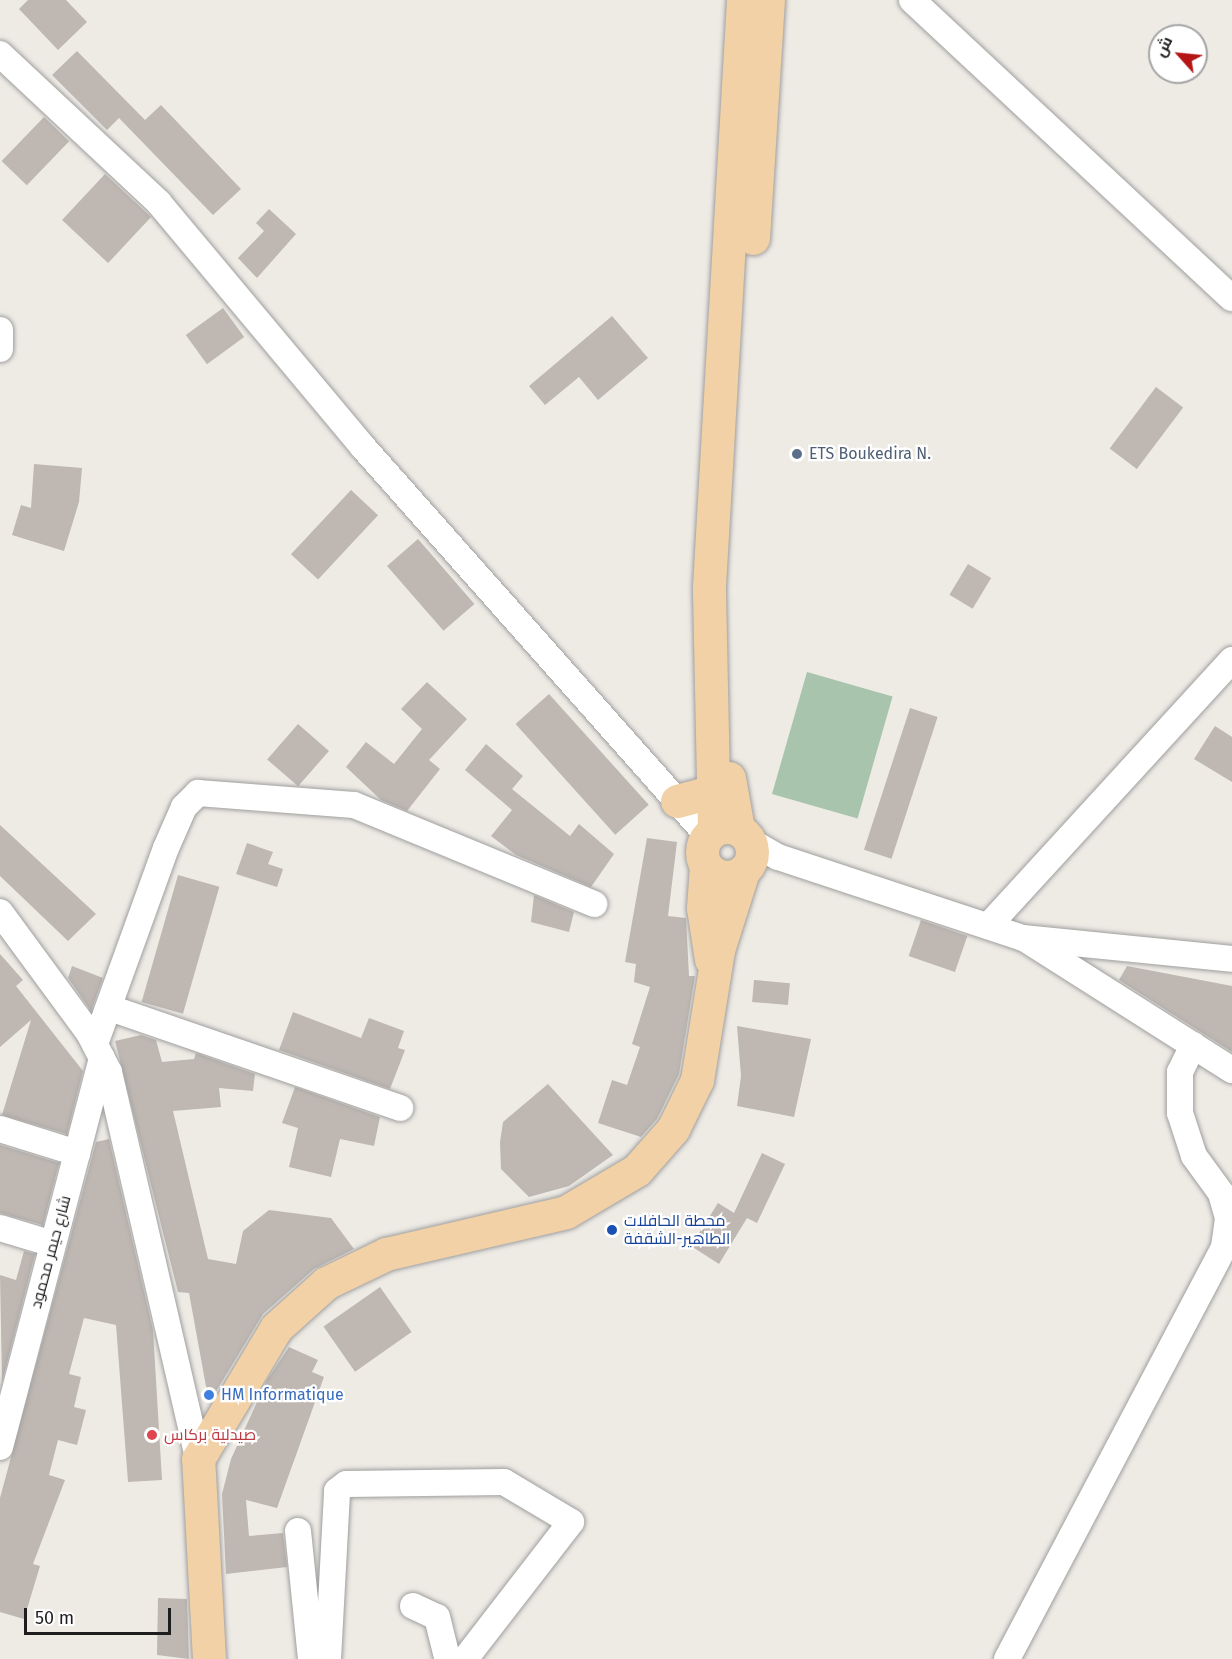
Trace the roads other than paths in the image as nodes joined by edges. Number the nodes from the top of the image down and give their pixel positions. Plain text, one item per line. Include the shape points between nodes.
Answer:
1 (743, 0) edge
2 (768, 0) edge
3 (912, 0) edge
4 (0, 54) edge
5 (1232, 298) edge
6 (0, 330) edge
7 (0, 349) edge
8 (1232, 660) edge
9 (711, 792) junction
10 (677, 801) junction
11 (736, 849) junction
12 (594, 904) dead end
13 (0, 912) edge
14 (990, 924) junction
15 (1023, 938) junction
16 (1232, 959) edge
17 (110, 1008) junction
18 (1192, 1045) junction
19 (99, 1051) junction
20 (1232, 1070) edge
21 (400, 1108) dead end
22 (0, 1129) edge
23 (77, 1153) junction
24 (0, 1228) edge
25 (53, 1244) junction
26 (7, 1395) edge
27 (0, 1447) edge
28 (198, 1459) junction
29 (298, 1531) dead end
30 (413, 1606) dead end
31 (452, 1658) edge
32 (209, 1659) edge
33 (312, 1659) edge
34 (328, 1659) edge
35 (1007, 1659) edge

1 - 9 main road via 710,586
2 - 11 main road via 731,607 727,750
3 - 5 street
4 - 10 street via 159,203 363,447
6 - 7 street
8 - 14 street
9 - 10 main road
9 - 11 main road
10 - 11 street
11 - 14 street
11 - 28 main road via 704,929 714,970 707,1048 697,1080 673,1130 636,1170 566,1212 386,1254 326,1282 276,1328
12 - 17 street, شارع حيمر محمود via 354,805 198,793 184,807 166,848
13 - 19 street
14 - 15 street
15 - 16 street
15 - 18 street
17 - 19 street, شارع حيمر محمود
17 - 21 street
18 - 20 street
18 - 35 street via 1180,1072 1180,1113 1194,1156 1221,1193 1228,1218 1224,1247
19 - 23 street, شارع حيمر محمود
19 - 28 street
22 - 23 street
23 - 25 street, شارع حيمر محمود
24 - 25 street
25 - 26 street, شارع حيمر محمود
26 - 27 street, شارع حيمر محمود
28 - 32 main road
29 - 33 street
30 - 31 street via 437,1617
31 - 34 street via 571,1522 504,1482 346,1484 337,1491

